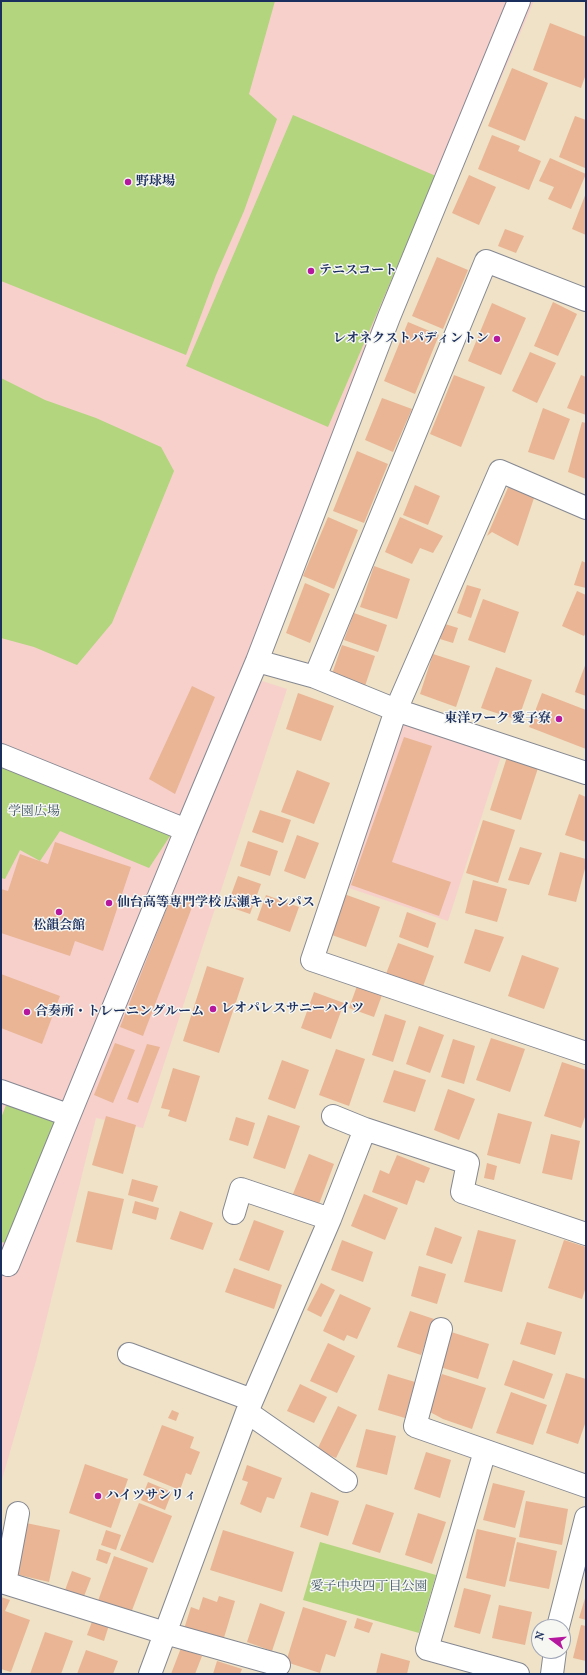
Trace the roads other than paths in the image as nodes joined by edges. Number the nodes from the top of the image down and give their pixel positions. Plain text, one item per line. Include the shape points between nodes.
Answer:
1 (519, 1) edge
2 (586, 300) edge
3 (586, 508) edge
4 (257, 661) junction
5 (315, 677) junction
6 (396, 710) junction
7 (1, 755) edge
8 (586, 773) edge
9 (186, 830) junction
10 (586, 1053) edge
11 (1, 1091) edge
12 (68, 1115) junction
13 (333, 1116) dead end
14 (365, 1130) junction
15 (234, 1213) dead end
16 (330, 1219) junction
17 (586, 1234) edge
18 (3, 1269) edge
19 (441, 1328) dead end
20 (129, 1354) dead end
21 (250, 1406) junction
22 (485, 1451) junction
23 (346, 1481) dead end
24 (586, 1486) edge
25 (18, 1513) dead end
26 (586, 1518) edge
27 (579, 1571) edge
28 (561, 1619) edge
29 (165, 1633) junction
30 (554, 1659) edge
31 (279, 1665) dead end
32 (150, 1674) edge
33 (518, 1674) edge
34 (552, 1674) edge

1 - 4 street via 388,317
2 - 5 street via 486,261
3 - 6 street via 500,471
4 - 5 street
4 - 9 street
5 - 6 street
6 - 8 street
6 - 10 street via 312,960
7 - 9 street
9 - 12 street
11 - 12 street
12 - 18 street
13 - 14 street
14 - 16 street
14 - 17 street via 468,1163 462,1192
15 - 16 street via 241,1189
16 - 21 street
19 - 22 street via 416,1426
20 - 21 street
21 - 23 street
21 - 29 street
22 - 24 street
22 - 33 street via 427,1649
25 - 29 street via 5,1583
26 - 27 street
27 - 28 street
29 - 31 street
29 - 32 street
30 - 34 street

